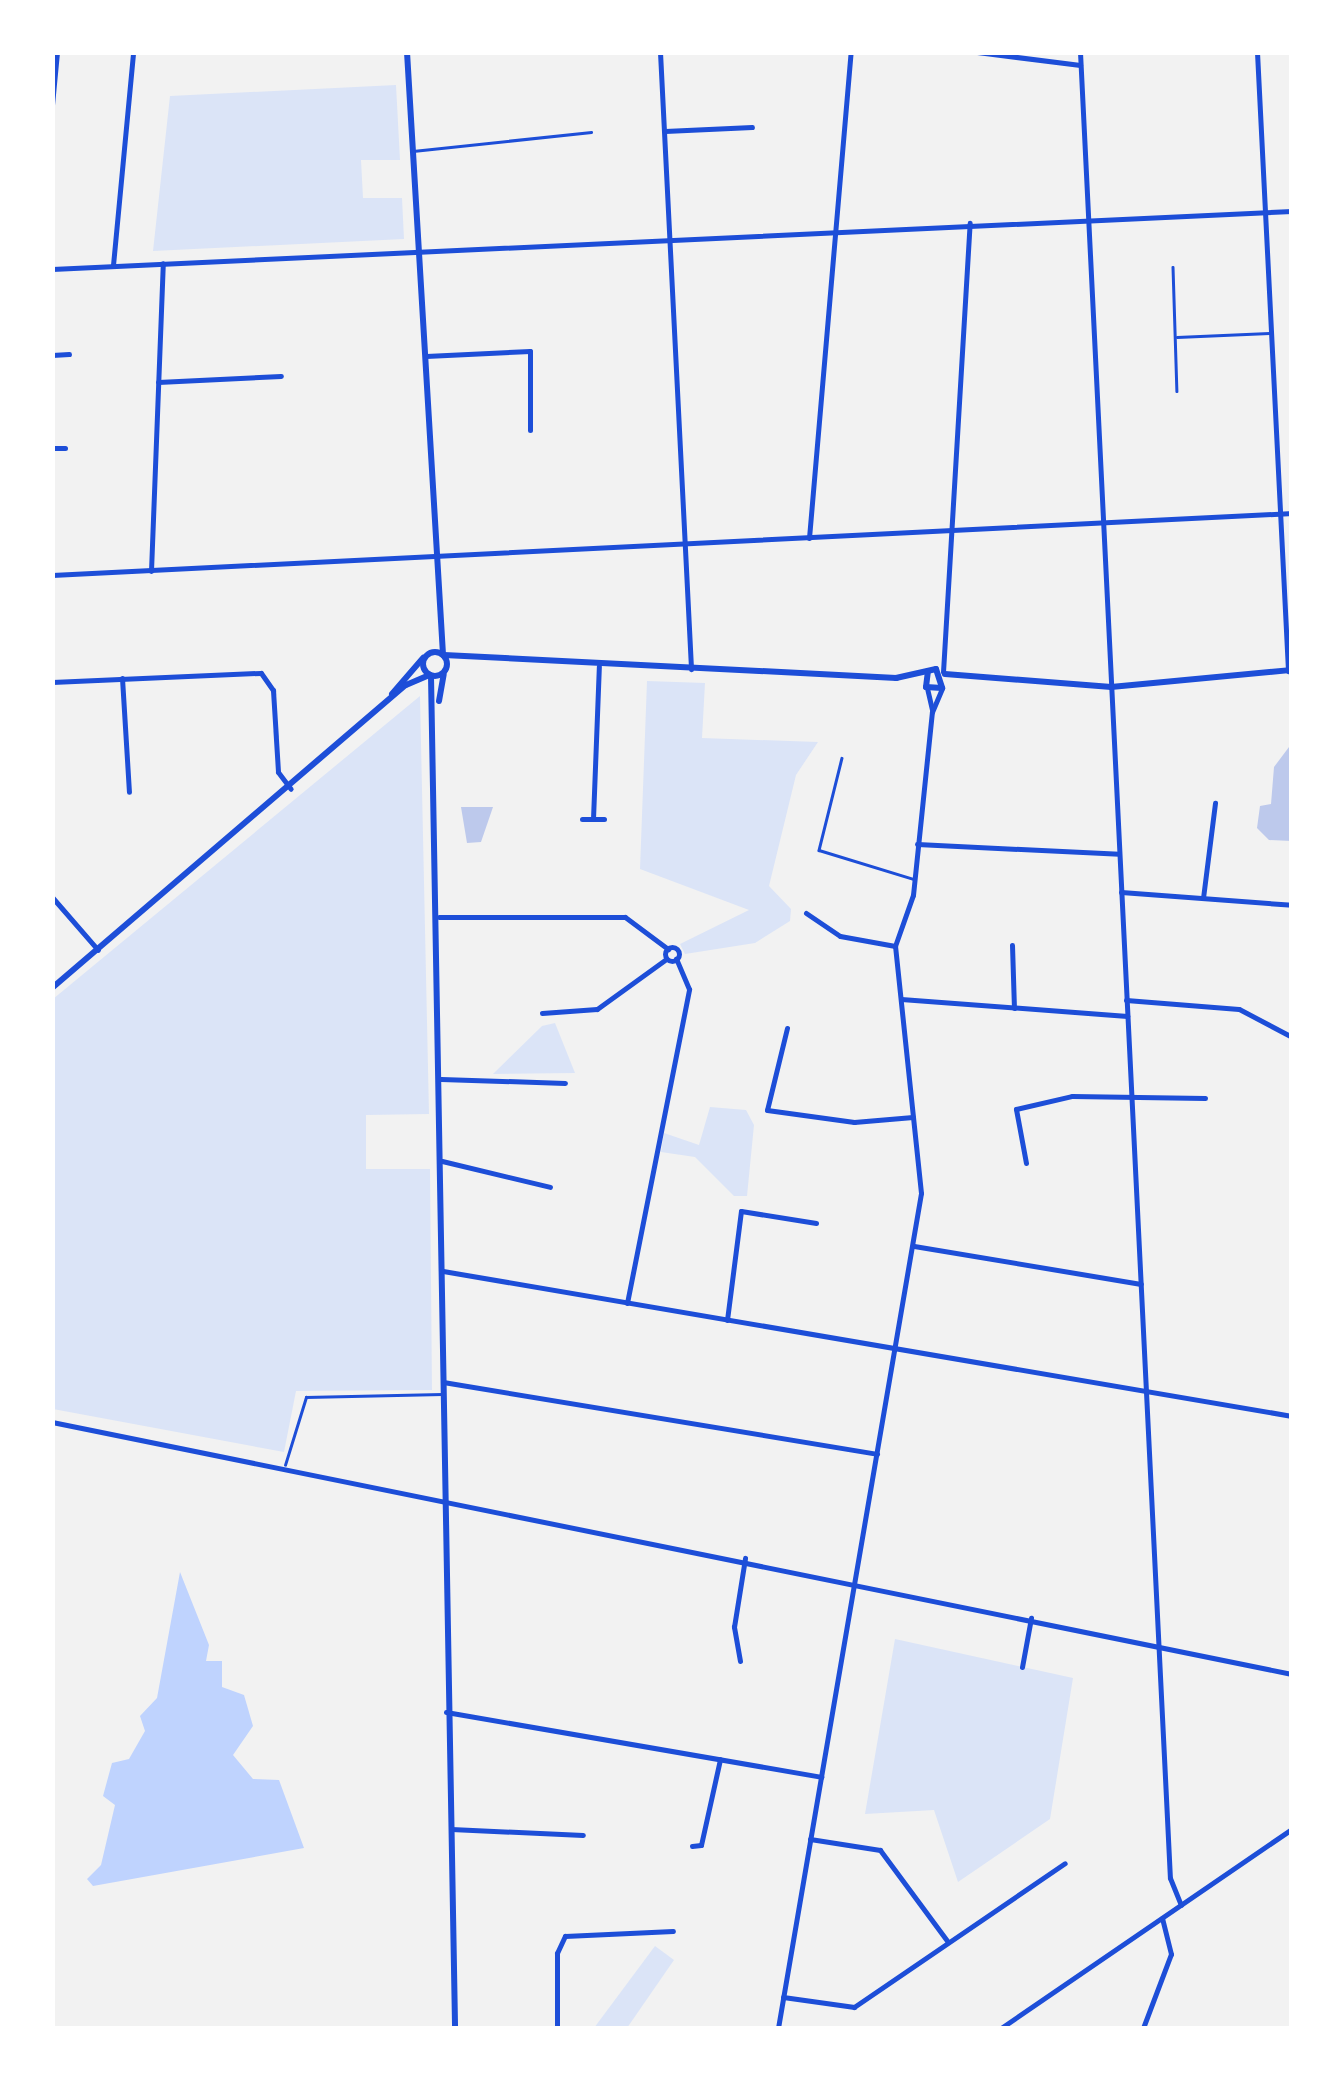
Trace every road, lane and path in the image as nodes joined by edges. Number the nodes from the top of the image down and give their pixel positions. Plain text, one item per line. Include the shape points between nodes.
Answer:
1 (56, 52) edge
2 (133, 52) edge
3 (334, 52) edge
4 (394, 52) edge
5 (407, 52) edge
6 (660, 52) edge
7 (850, 52) edge
8 (977, 52) edge
9 (1080, 52) edge
10 (1257, 52) edge
11 (1080, 64) junction
12 (52, 106) edge
13 (752, 128) dead end
14 (663, 131) junction
15 (591, 132) dead end
16 (412, 151) junction
17 (1292, 211) edge
18 (1265, 212) junction
19 (1087, 220) junction
20 (970, 222) junction
21 (835, 229) junction
22 (669, 238) junction
23 (417, 250) junction
24 (163, 263) junction
25 (114, 266) junction
26 (1172, 266) dead end
27 (52, 269) edge
28 (1271, 333) junction
29 (1175, 337) junction
30 (69, 354) dead end
31 (52, 355) edge
32 (422, 356) junction
33 (282, 376) dead end
34 (158, 382) junction
35 (1177, 392) dead end
36 (530, 430) dead end
37 (52, 448) edge
38 (65, 448) dead end
39 (1292, 513) edge
40 (1280, 514) junction
41 (1102, 522) junction
42 (948, 529) junction
43 (808, 538) junction
44 (684, 544) junction
45 (432, 556) junction
46 (151, 572) junction
47 (52, 575) edge
48 (434, 617) junction
49 (938, 649) junction
50 (427, 655) junction
51 (443, 655) junction
52 (485, 662) junction
53 (599, 666) junction
54 (691, 669) junction
55 (445, 671) junction
56 (929, 671) junction
57 (1290, 671) edge
58 (943, 673) junction
59 (430, 676) junction
60 (122, 678) junction
61 (896, 678) junction
62 (52, 682) edge
63 (973, 682) junction
64 (1111, 686) junction
65 (927, 687) junction
66 (943, 688) junction
67 (386, 703) junction
68 (438, 710) junction
69 (932, 712) junction
70 (842, 758) dead end
71 (292, 789) junction
72 (129, 792) dead end
73 (1216, 803) dead end
74 (582, 819) dead end
75 (593, 819) junction
76 (604, 820) dead end
77 (918, 844) junction
78 (1119, 854) junction
79 (915, 879) junction
80 (1121, 892) junction
81 (52, 897) edge
82 (1203, 898) junction
83 (1292, 904) edge
84 (806, 914) dead end
85 (440, 917) junction
86 (1012, 945) dead end
87 (896, 946) junction
88 (668, 949) junction
89 (98, 950) junction
90 (666, 959) junction
91 (676, 959) junction
92 (52, 988) edge
93 (900, 999) junction
94 (1126, 1000) junction
95 (1014, 1008) junction
96 (542, 1013) dead end
97 (1127, 1016) junction
98 (787, 1028) dead end
99 (1292, 1037) edge
100 (441, 1079) junction
101 (565, 1083) dead end
102 (1131, 1093) junction
103 (1205, 1098) dead end
104 (913, 1117) junction
105 (442, 1161) junction
106 (1026, 1163) dead end
107 (550, 1187) dead end
108 (816, 1224) dead end
109 (914, 1246) junction
110 (442, 1272) junction
111 (1142, 1284) junction
112 (627, 1304) junction
113 (727, 1320) junction
114 (894, 1348) junction
115 (443, 1382) junction
116 (1144, 1392) junction
117 (443, 1394) junction
118 (1292, 1416) edge
119 (52, 1422) edge
120 (877, 1454) junction
121 (285, 1464) junction
122 (444, 1496) junction
123 (745, 1558) junction
124 (854, 1581) junction
125 (1031, 1618) junction
126 (1158, 1646) junction
127 (740, 1661) dead end
128 (1022, 1666) dead end
129 (1292, 1674) edge
130 (446, 1712) junction
131 (720, 1759) junction
132 (821, 1776) junction
133 (451, 1830) junction
134 (1292, 1830) edge
135 (583, 1836) dead end
136 (810, 1839) junction
137 (692, 1846) dead end
138 (1065, 1863) dead end
139 (1181, 1905) junction
140 (1162, 1918) junction
141 (674, 1931) dead end
142 (948, 1942) junction
143 (783, 1997) junction
144 (455, 2028) edge
145 (557, 2028) edge
146 (778, 2028) edge
147 (1001, 2028) edge
148 (1143, 2028) edge

1 - 12 street
2 - 25 street
3 - 4 street
5 - 16 street
6 - 14 street
7 - 21 street
8 - 11 street
9 - 11 street
10 - 18 street
11 - 19 street
13 - 14 street
14 - 22 street
15 - 16 lane
16 - 23 street
17 - 18 street
18 - 19 street
18 - 28 street
19 - 20 street
19 - 41 street
20 - 21 street
20 - 42 street
21 - 22 street
21 - 43 street
22 - 23 street
22 - 44 street
23 - 24 street
23 - 32 street
24 - 25 street
24 - 34 street
25 - 27 street
26 - 29 lane
28 - 29 lane
28 - 40 street
29 - 35 lane
30 - 31 street
32 - 36 street via 530,351
32 - 45 street
33 - 34 street
34 - 46 street
37 - 38 street
39 - 40 street
40 - 41 street
40 - 57 street
41 - 42 street
41 - 64 street
42 - 43 street
42 - 49 street
43 - 44 street
44 - 45 street
44 - 54 street
45 - 46 street
45 - 48 street
46 - 47 street
48 - 50 street
48 - 51 street
49 - 56 street
49 - 58 street
50 - 51 street
50 - 59 street
50 - 67 street
51 - 52 street
51 - 55 street
52 - 53 street
52 - 55 street
53 - 54 street
53 - 75 street
54 - 61 street
55 - 59 street
55 - 68 street
56 - 58 street
56 - 61 street
56 - 65 street
57 - 64 street
58 - 63 street
58 - 66 street
59 - 67 street
59 - 68 street
60 - 62 street
60 - 71 street via 265,676 278,772
60 - 72 street
61 - 65 street
63 - 64 street
63 - 66 street
64 - 78 street
65 - 66 street
65 - 69 street
66 - 69 street
67 - 71 street
68 - 85 street
69 - 77 street
70 - 79 lane via 818,848
71 - 89 street
73 - 82 street
74 - 75 street
75 - 76 street
77 - 78 street
77 - 79 street
78 - 80 street
79 - 87 street
80 - 82 street
80 - 94 street
81 - 89 street
82 - 83 street
84 - 87 street via 840,936
85 - 88 street via 625,917
85 - 100 street
86 - 95 street
87 - 93 street
88 - 90 street
88 - 91 street
89 - 92 street
90 - 91 street
90 - 96 street via 597,1009
91 - 112 street via 690,989
93 - 95 street
93 - 104 street
94 - 97 street
94 - 99 street via 1239,1009
95 - 97 street
97 - 102 street
98 - 104 street via 766,1110 858,1122
100 - 101 street
100 - 105 street
102 - 103 street
102 - 106 street via 1016,1110
102 - 111 street
104 - 109 street via 921,1194
105 - 107 street
105 - 110 street
108 - 113 street via 741,1211
109 - 111 street
109 - 114 street
110 - 112 street
110 - 115 street
111 - 116 street
112 - 113 street
113 - 114 street
114 - 116 street
114 - 120 street
115 - 117 street
115 - 120 street
116 - 118 street
116 - 126 street
117 - 121 lane via 306,1397
117 - 122 street
119 - 121 street
120 - 124 street
121 - 122 street
122 - 123 street
122 - 130 street
123 - 124 street
123 - 127 street via 734,1625
124 - 125 street
124 - 132 street
125 - 126 street
125 - 128 street
126 - 129 street
126 - 139 street via 1170,1881
130 - 131 street
130 - 133 street
131 - 132 street
131 - 137 street via 701,1845
132 - 136 street
133 - 135 street
133 - 144 street
134 - 139 street
136 - 142 street via 880,1850
136 - 143 street
138 - 142 street
139 - 140 street
140 - 147 street
140 - 148 street via 1170,1954
141 - 145 street via 566,1936 556,1954
142 - 143 street via 853,2008
143 - 146 street

